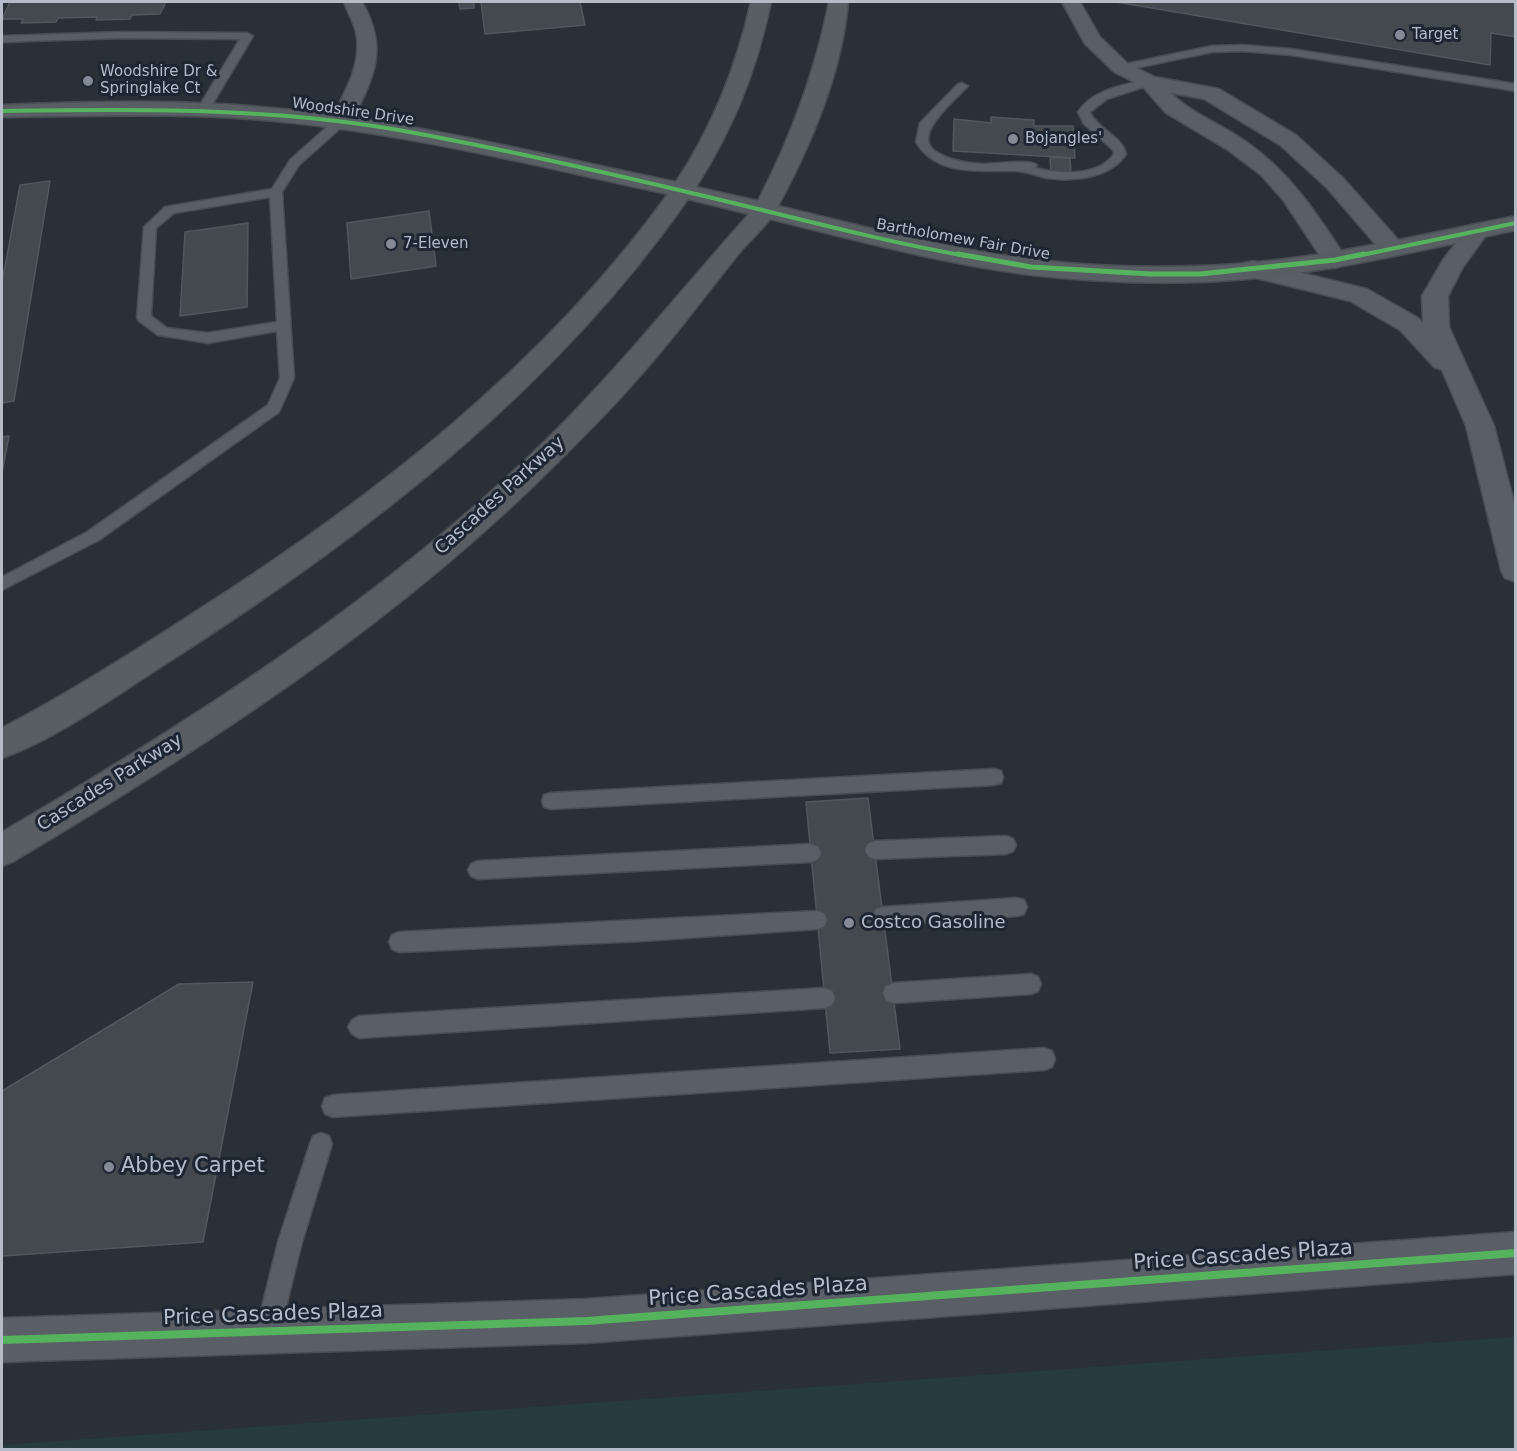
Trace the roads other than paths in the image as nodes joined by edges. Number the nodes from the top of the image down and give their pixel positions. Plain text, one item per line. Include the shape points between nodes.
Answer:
1 (353, 2) edge
2 (761, 2) edge
3 (839, 2) edge
4 (1071, 2) edge
5 (2, 39) edge
6 (1121, 68) junction
7 (1149, 82) junction
8 (962, 86) dead end
9 (1515, 88) edge
10 (203, 110) junction
11 (2, 111) edge
12 (341, 122) junction
13 (1050, 164) dead end
14 (1071, 165) dead end
15 (1020, 167) junction
16 (1094, 171) junction
17 (681, 190) junction
18 (276, 192) junction
19 (764, 210) junction
20 (1515, 223) edge
21 (1477, 231) junction
22 (1392, 248) junction
23 (1335, 260) junction
24 (1253, 269) junction
25 (284, 325) junction
26 (1456, 375) junction
27 (1515, 570) edge
28 (2, 584) edge
29 (2, 744) edge
30 (994, 777) dead end
31 (551, 801) dead end
32 (1006, 845) dead end
33 (2, 850) edge
34 (875, 850) dead end
35 (811, 853) dead end
36 (478, 870) dead end
37 (1017, 907) dead end
38 (883, 916) dead end
39 (818, 920) dead end
40 (399, 942) dead end
41 (1031, 984) dead end
42 (893, 993) dead end
43 (825, 998) dead end
44 (359, 1027) dead end
45 (1044, 1059) dead end
46 (333, 1107) dead end
47 (321, 1144) dead end
48 (1515, 1253) edge
49 (268, 1331) junction
50 (2, 1340) edge

1 - 12 street via 369,38 368,61
2 - 17 main road via 734,94 718,131
3 - 19 main road, Cascades Parkway via 819,91
4 - 6 street via 1092,40
5 - 10 lane via 247,36
6 - 7 street
6 - 9 lane via 1212,49 1242,48 1291,52
7 - 16 lane via 1104,96 1086,108 1088,121 1116,144 1120,154 1113,164
7 - 22 street via 1211,94 1288,140 1335,183
7 - 23 street via 1174,108 1269,170 1292,196
8 - 15 lane via 924,126 924,146 934,157 962,167
10 - 11 main road, Woodshire Drive
10 - 12 main road, Woodshire Drive
12 - 17 main road, Woodshire Drive via 403,131
12 - 18 lane via 294,164
13 - 15 lane
14 - 16 lane
15 - 16 lane via 1078,177
17 - 19 main road, Woodshire Drive
17 - 29 main road via 597,301 443,448 304,555 222,612
18 - 25 lane
18 - 25 lane via 170,210 150,227 144,318 164,332 208,338
19 - 24 main road, Bartholomew Fair Drive via 912,246 1031,267 1151,274
19 - 33 main road, Cascades Parkway via 659,340 561,442 454,541 283,671
20 - 21 main road, Bartholomew Fair Drive
21 - 22 main road, Bartholomew Fair Drive
21 - 26 street via 1435,296 1436,327
22 - 23 main road, Bartholomew Fair Drive
23 - 24 main road, Bartholomew Fair Drive
24 - 26 street via 1358,295 1409,324
25 - 28 lane via 287,378 274,408 93,536
26 - 27 street via 1480,426
30 - 31 lane
32 - 34 lane
35 - 36 lane
37 - 38 lane
39 - 40 lane
41 - 42 lane
43 - 44 lane
45 - 46 lane
47 - 49 lane via 290,1242
48 - 49 street, Price Cascades Plaza via 586,1321
49 - 50 street, Price Cascades Plaza

